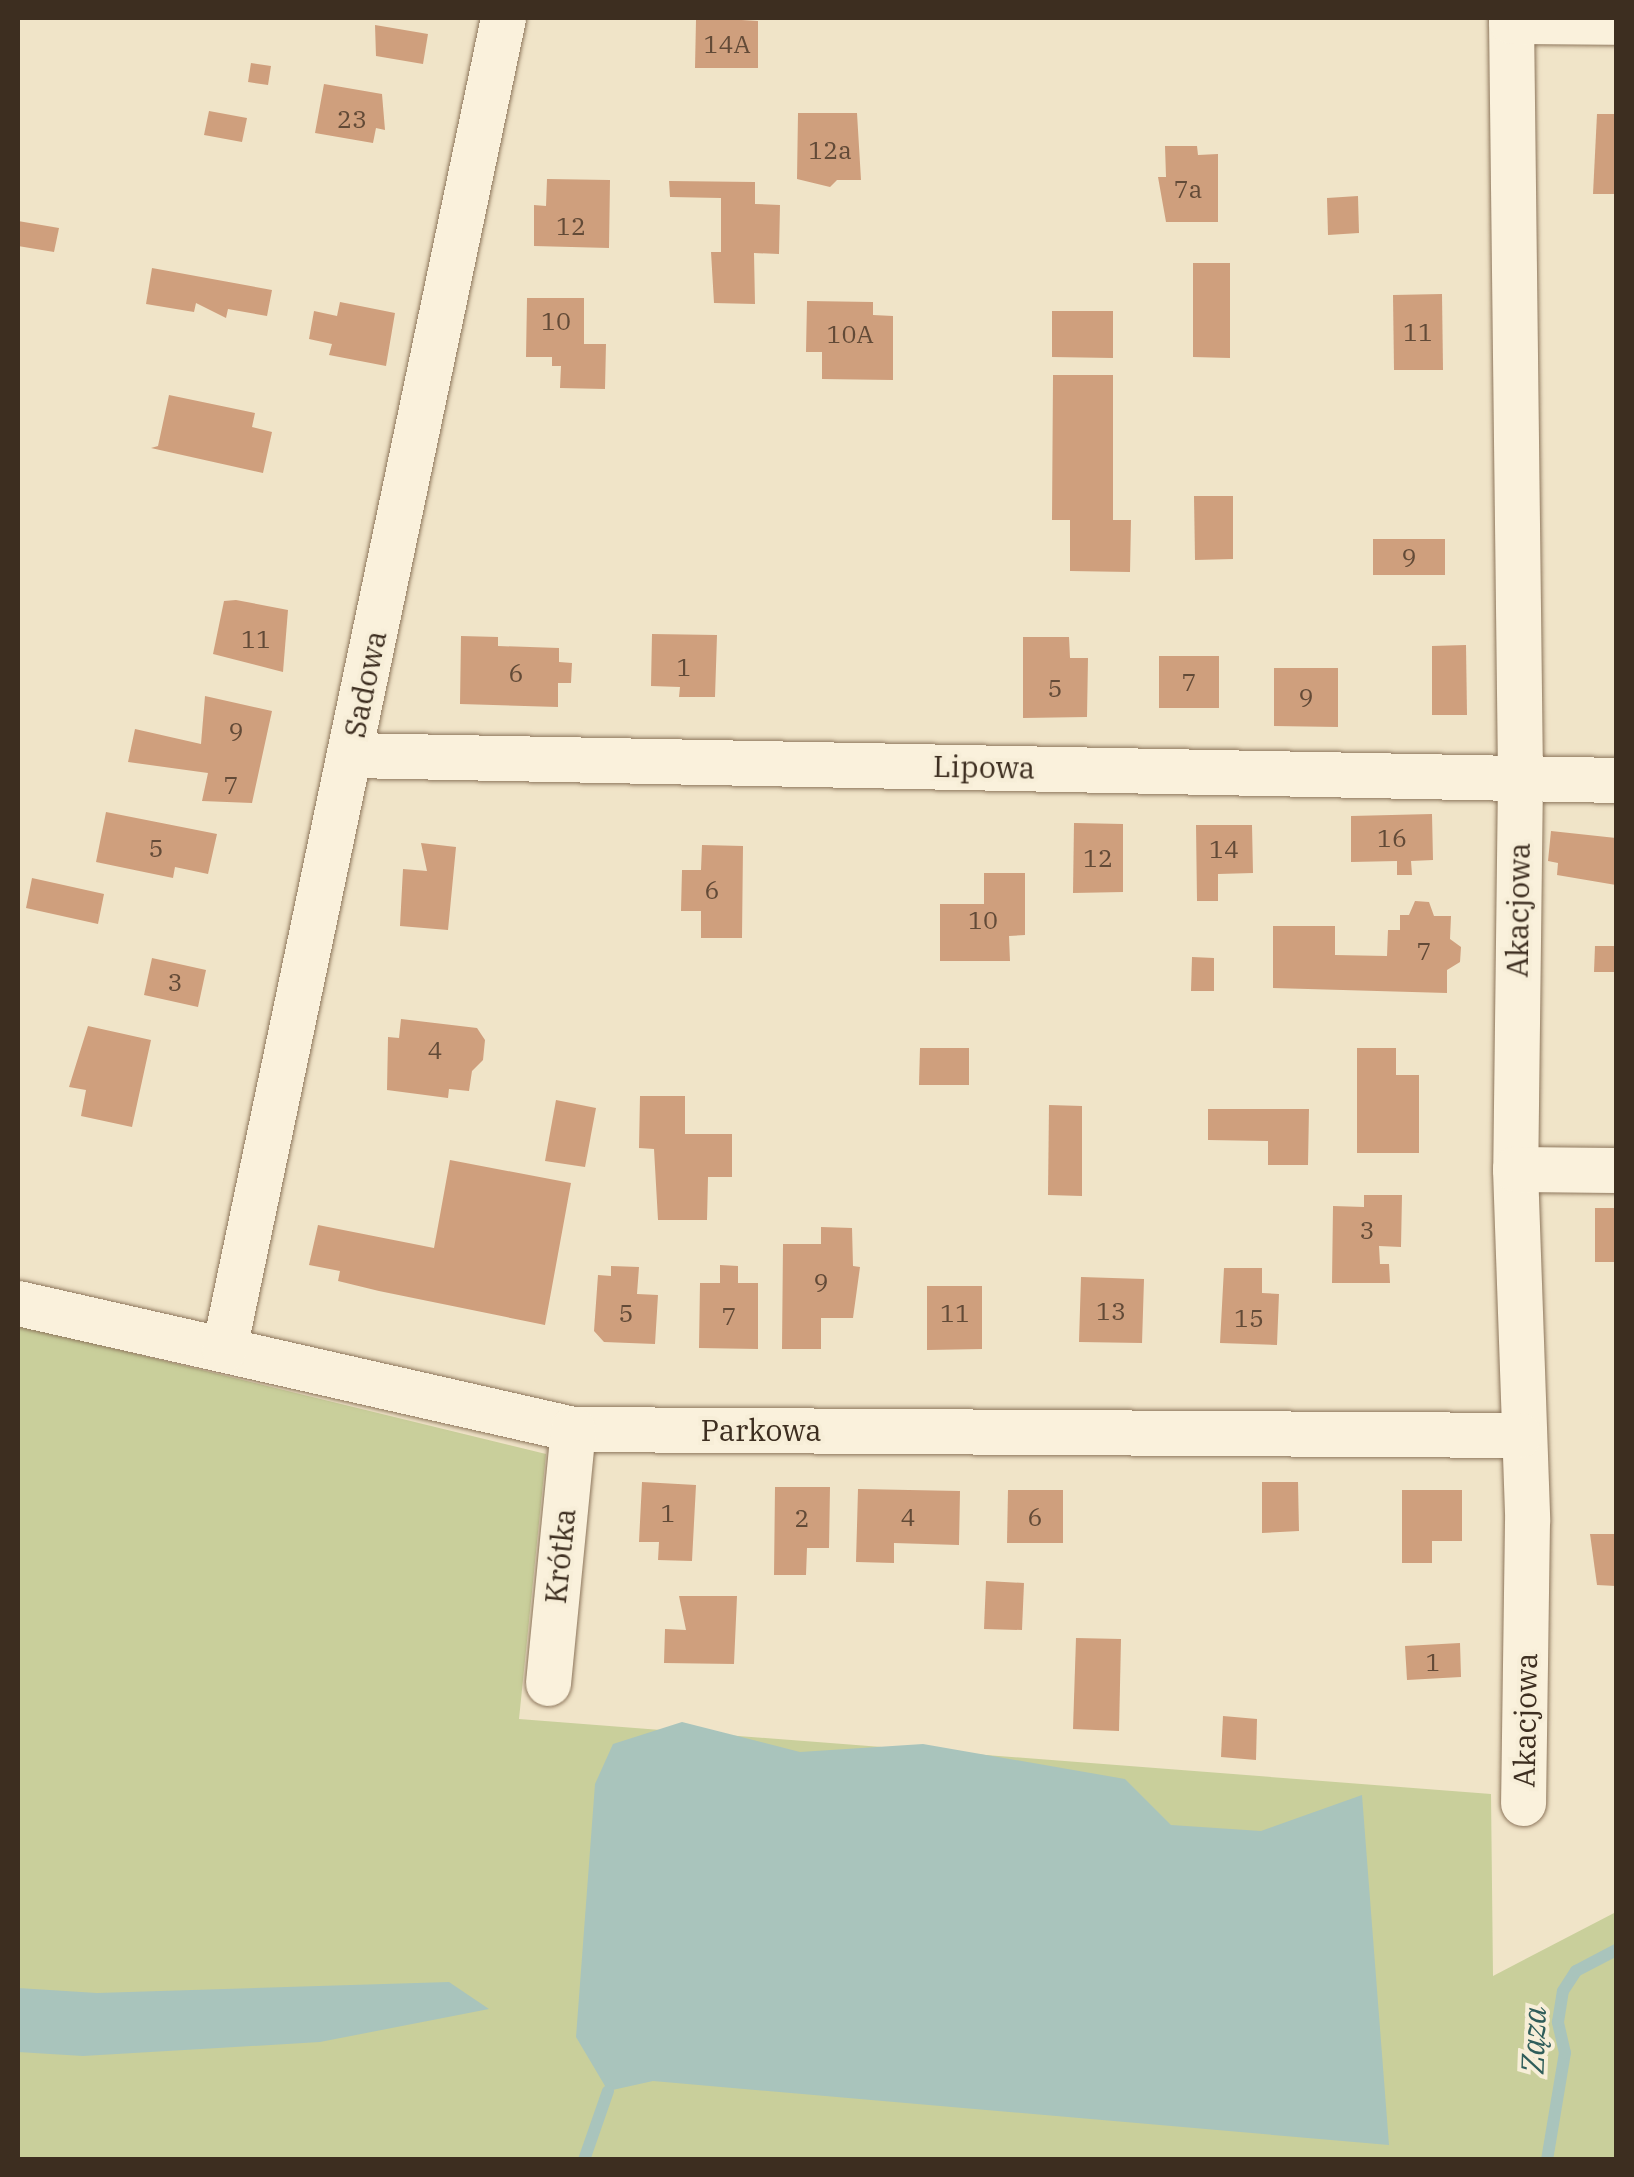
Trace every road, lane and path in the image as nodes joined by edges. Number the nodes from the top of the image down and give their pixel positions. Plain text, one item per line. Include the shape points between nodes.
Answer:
1 (504, 18) edge
2 (1512, 19) edge
3 (1616, 22) edge
4 (351, 756) junction
5 (1520, 778) junction
6 (1616, 780) edge
7 (1515, 1169) junction
8 (1616, 1170) edge
9 (18, 1304) edge
10 (224, 1349) junction
11 (573, 1429) junction
12 (1519, 1435) junction
13 (548, 1684) dead end
14 (1524, 1802) dead end

1 - 4 street, Sadowa
2 - 3 street
2 - 5 street, Akacjowa
4 - 5 street, Lipowa
4 - 10 street, Sadowa
5 - 6 street, Lipowa
5 - 7 street, Akacjowa
7 - 8 street
7 - 12 street, Akacjowa
9 - 10 street, Parkowa
10 - 11 street, Parkowa
11 - 12 street, Parkowa
11 - 13 street, Krótka
12 - 14 street, Akacjowa via 1527,1522

